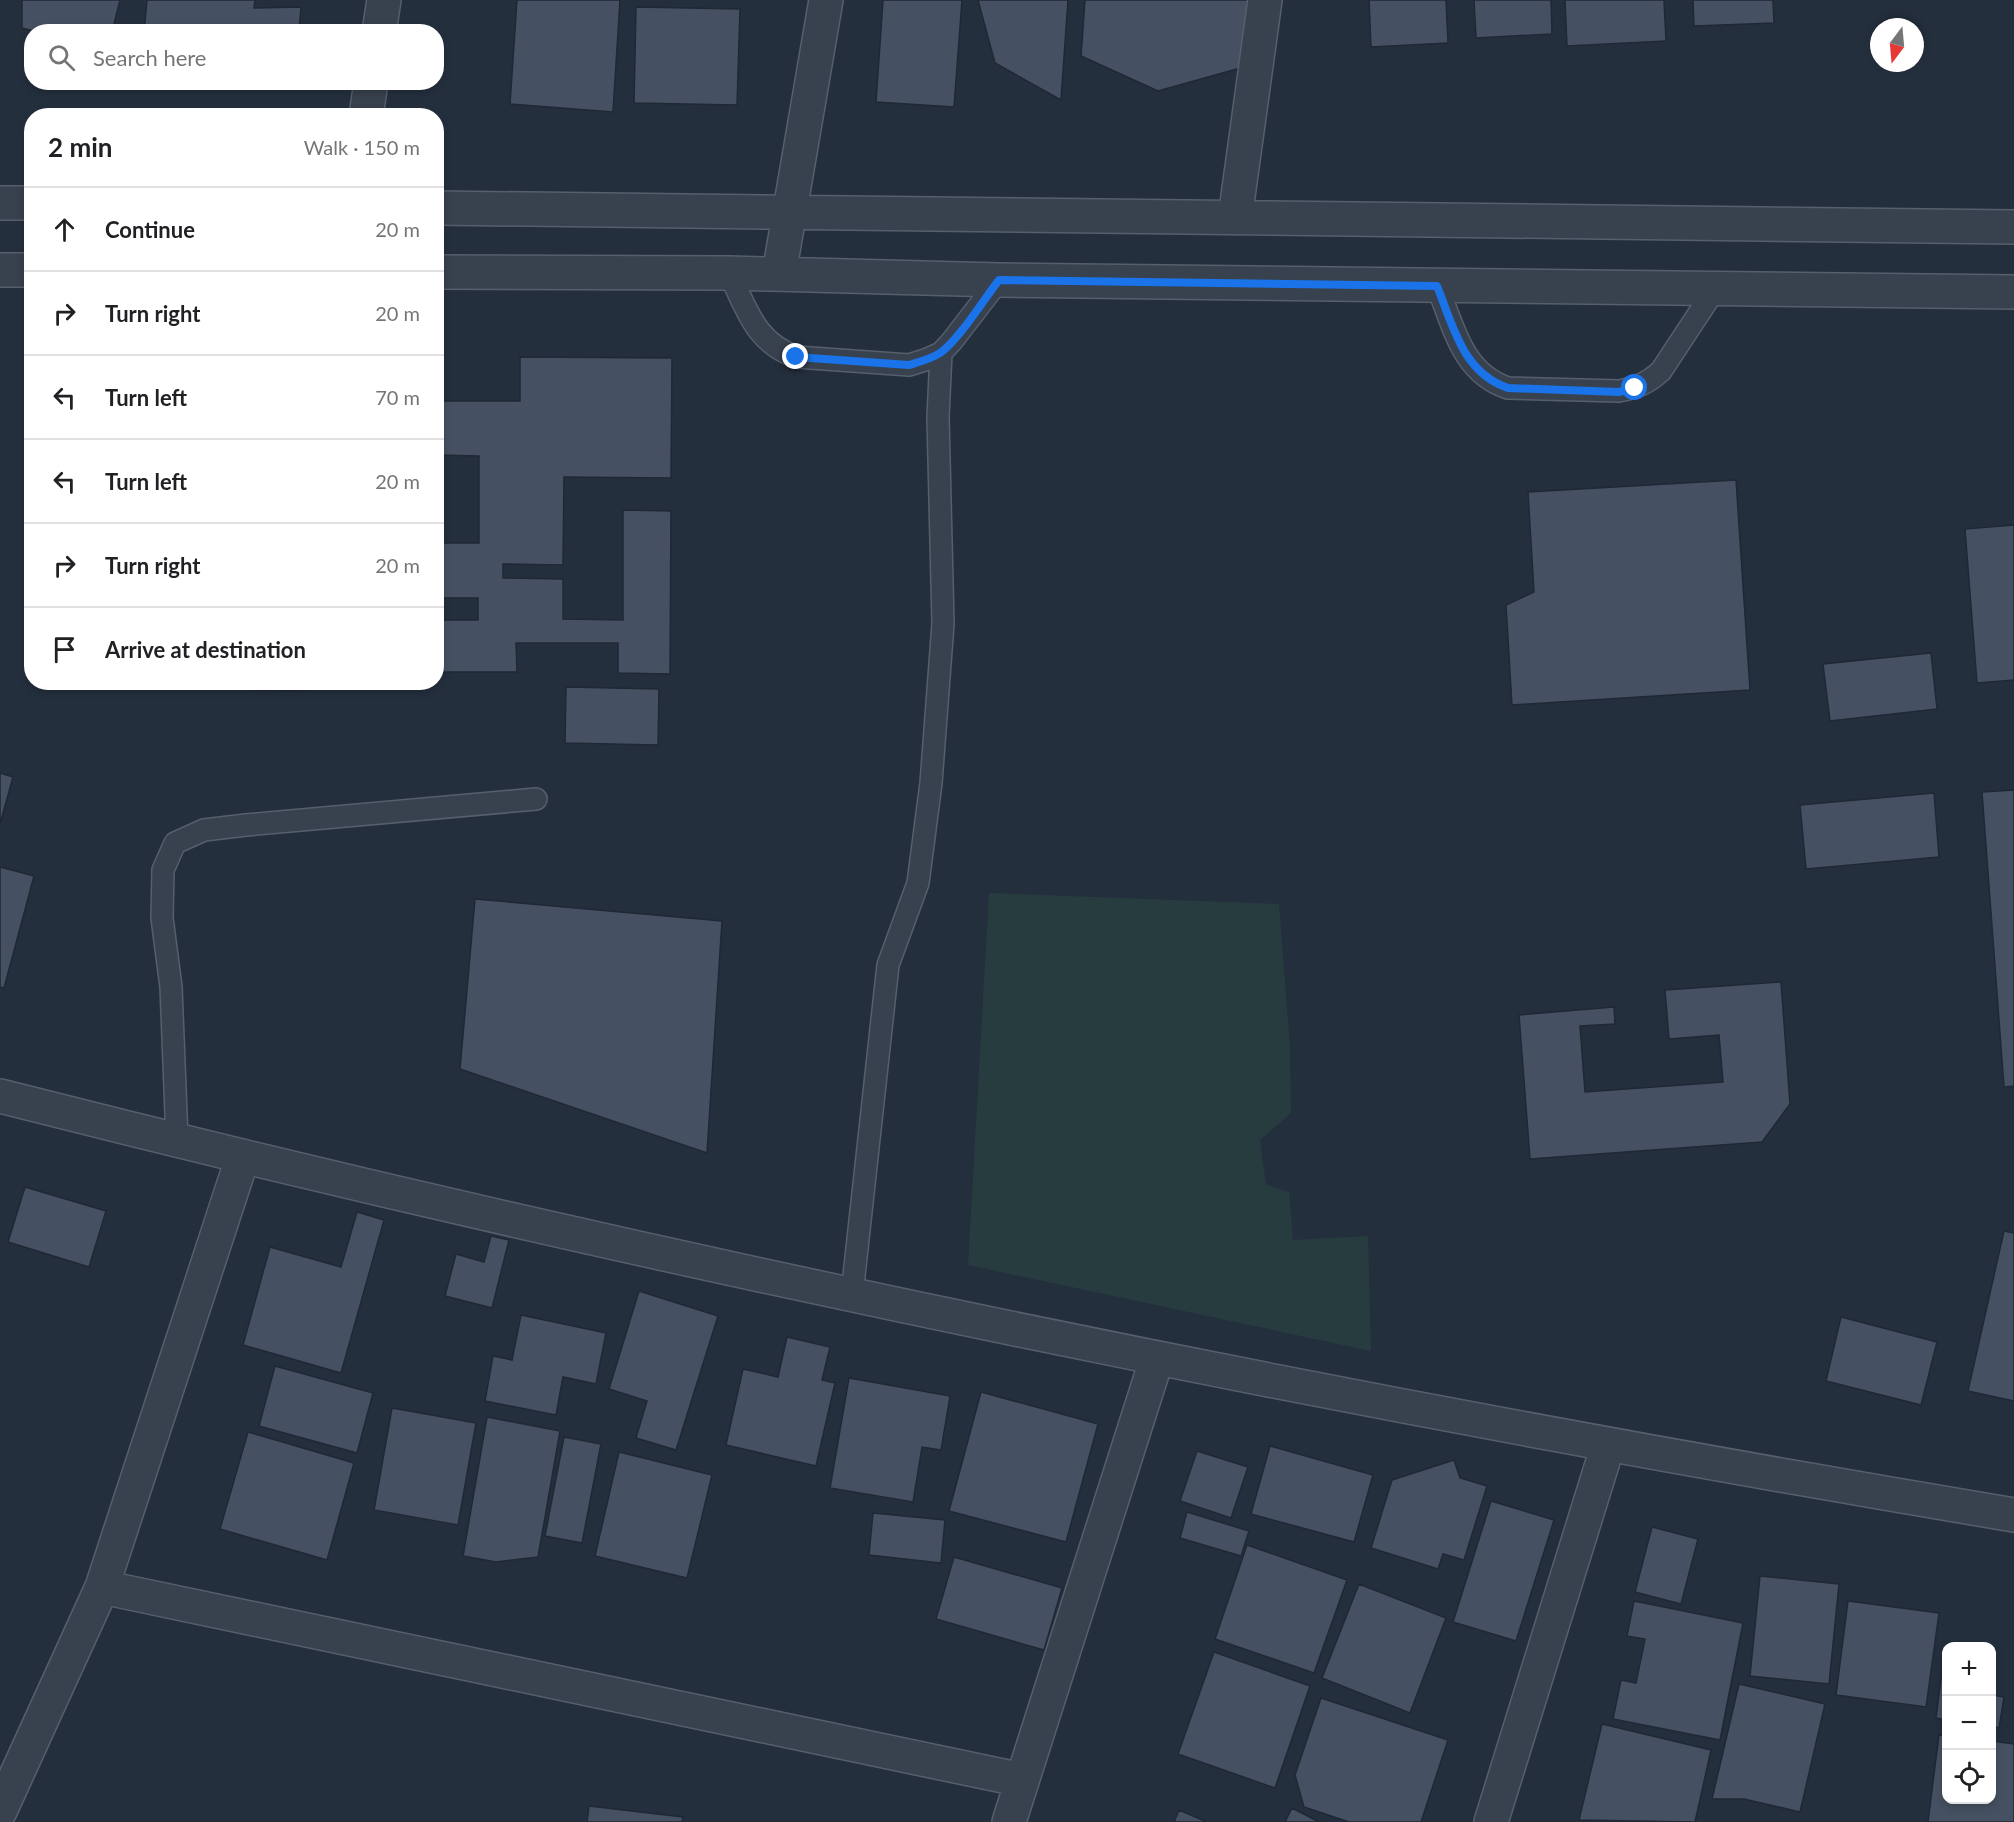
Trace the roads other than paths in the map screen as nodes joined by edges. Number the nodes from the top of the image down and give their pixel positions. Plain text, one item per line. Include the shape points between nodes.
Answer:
1 (384, 0) edge
2 (825, 0) edge
3 (1265, 0) edge
4 (380, 24) edge
5 (370, 90) edge
6 (367, 108) edge
7 (0, 203) edge
8 (24, 203) edge
9 (444, 208) edge
10 (790, 212) junction
11 (1235, 218) junction
12 (2014, 227) edge
13 (0, 270) edge
14 (24, 270) edge
15 (444, 272) edge
16 (729, 273) junction
17 (779, 274) junction
18 (999, 280) junction
19 (1437, 286) junction
20 (1715, 289) junction
21 (2014, 292) edge
22 (941, 352) junction
23 (536, 799) dead end
24 (0, 1096) edge
25 (177, 1139) junction
26 (243, 1156) junction
27 (852, 1294) junction
28 (1157, 1358) junction
29 (1608, 1444) junction
30 (2014, 1515) edge
31 (102, 1587) junction
32 (1022, 1780) junction
33 (0, 1811) edge
34 (1009, 1822) edge
35 (1491, 1822) edge

1 - 4 street
2 - 10 street
3 - 11 street
5 - 6 street
7 - 8 street
9 - 10 street
10 - 11 street
10 - 17 street
11 - 12 street
13 - 14 street
15 - 16 street
16 - 17 street
16 - 22 lane via 758,332 782,352 796,357 909,365
17 - 18 street
18 - 19 street
18 - 22 lane
19 - 20 street
19 - 20 lane via 1467,357 1491,382 1508,388 1619,392 1650,382 1661,371
20 - 21 street
22 - 27 lane via 938,417 943,624 931,783 918,883 888,965
23 - 25 lane via 204,830 175,843 163,870 162,918 171,987
24 - 25 street
25 - 26 street
26 - 27 street
26 - 31 street
27 - 28 street
28 - 29 street
28 - 32 street
29 - 30 street
29 - 35 street
31 - 32 street
31 - 33 street
32 - 34 street

